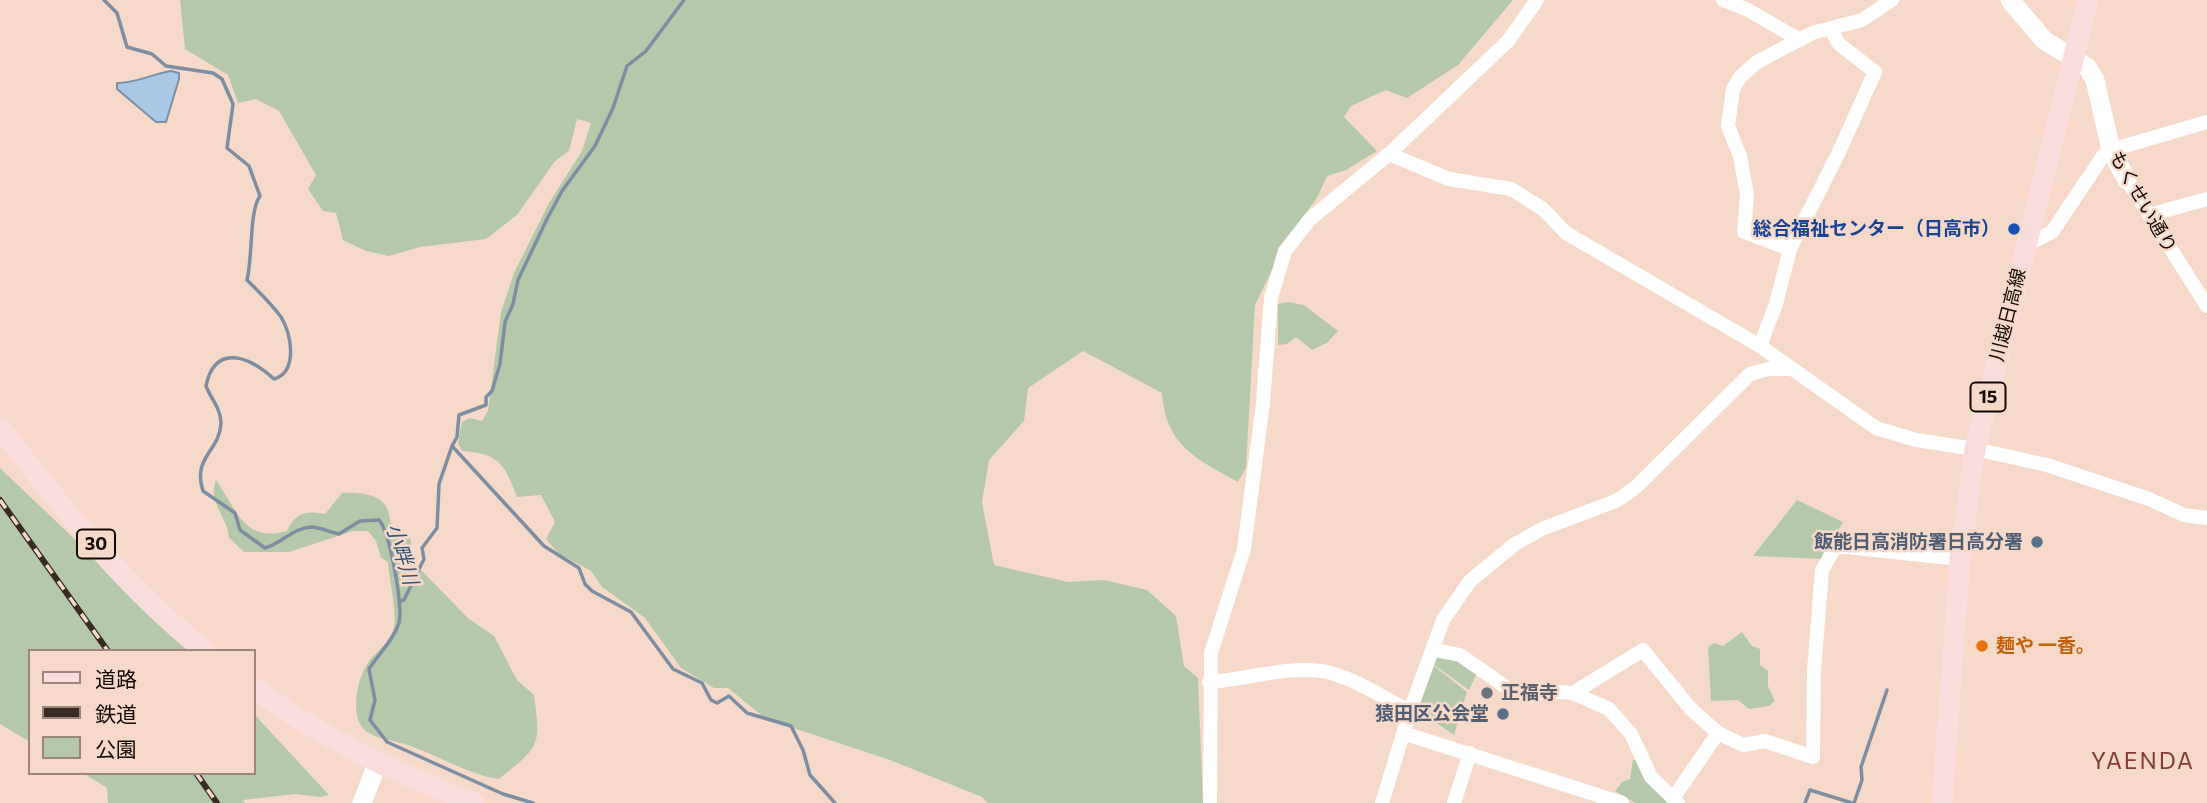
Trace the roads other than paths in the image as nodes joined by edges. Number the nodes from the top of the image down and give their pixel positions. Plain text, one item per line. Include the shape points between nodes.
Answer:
1 (1537, 0) edge
2 (1723, 0) edge
3 (1892, 0) edge
4 (2010, 0) edge
5 (2088, 0) edge
6 (1831, 30) junction
7 (1800, 40) junction
8 (2074, 57) junction
9 (2207, 122) edge
10 (2112, 150) junction
11 (1389, 154) junction
12 (2127, 180) joint
13 (2207, 199) edge
14 (2149, 215) junction
15 (2026, 245) junction
16 (1790, 249) junction
17 (2207, 306) edge
18 (1760, 346) junction
19 (1793, 369) junction
20 (0, 427) edge
21 (1975, 449) junction
22 (2207, 517) edge
23 (1960, 559) junction
24 (202, 649) edge
25 (1434, 650) junction
26 (1209, 682) junction
27 (256, 689) edge
28 (1573, 692) junction
29 (1410, 711) junction
30 (1404, 733) junction
31 (1718, 733) junction
32 (1470, 753) junction
33 (377, 764) junction
34 (1676, 800) edge
35 (362, 803) edge
36 (474, 803) edge
37 (1210, 803) edge
38 (1382, 803) edge
39 (1454, 803) edge
40 (1622, 803) edge
41 (1942, 803) edge

1 - 11 street via 1508,41
2 - 7 street
3 - 6 street via 1874,15
4 - 8 street via 2044,40
5 - 8 main road, 川越日高線 / 15
6 - 7 street
6 - 16 street via 1839,44 1875,72
7 - 16 street via 1744,71 1733,89 1728,126 1740,156 1746,195 1744,232
8 - 10 street, もくせい通り via 2087,66 2095,80
8 - 15 main road, 川越日高線 / 15
9 - 10 street
10 - 12 street, もくせい通り
10 - 15 street via 2103,156 2053,232
11 - 18 street via 1449,179 1511,189 1543,209 1566,233
11 - 26 street via 1310,219 1285,251 1271,298 1244,549 1211,653
12 - 14 street, もくせい通り
13 - 14 street
14 - 17 street, もくせい通り
15 - 21 main road, 川越日高線 / 15
16 - 18 street
18 - 19 street
19 - 21 street via 1876,428
19 - 25 street via 1750,374 1618,500 1542,529 1490,562 1443,620
20 - 24 main road, 30 via 111,561
21 - 22 street via 2046,465 2184,515
21 - 23 main road, 川越日高線 / 15
23 - 31 street via 1836,546 1822,570 1813,757 1765,741 1743,745
23 - 41 main road, 川越日高線 / 15
25 - 28 street via 1460,655 1513,692 1530,696
25 - 29 street
26 - 29 street via 1325,671
26 - 37 street
27 - 33 main road
28 - 31 street via 1643,650 1690,708
28 - 34 street via 1609,709 1631,734 1651,777
29 - 30 street
30 - 32 street
30 - 38 street
31 - 34 street
32 - 39 street
32 - 40 street
33 - 35 street
33 - 36 main road

